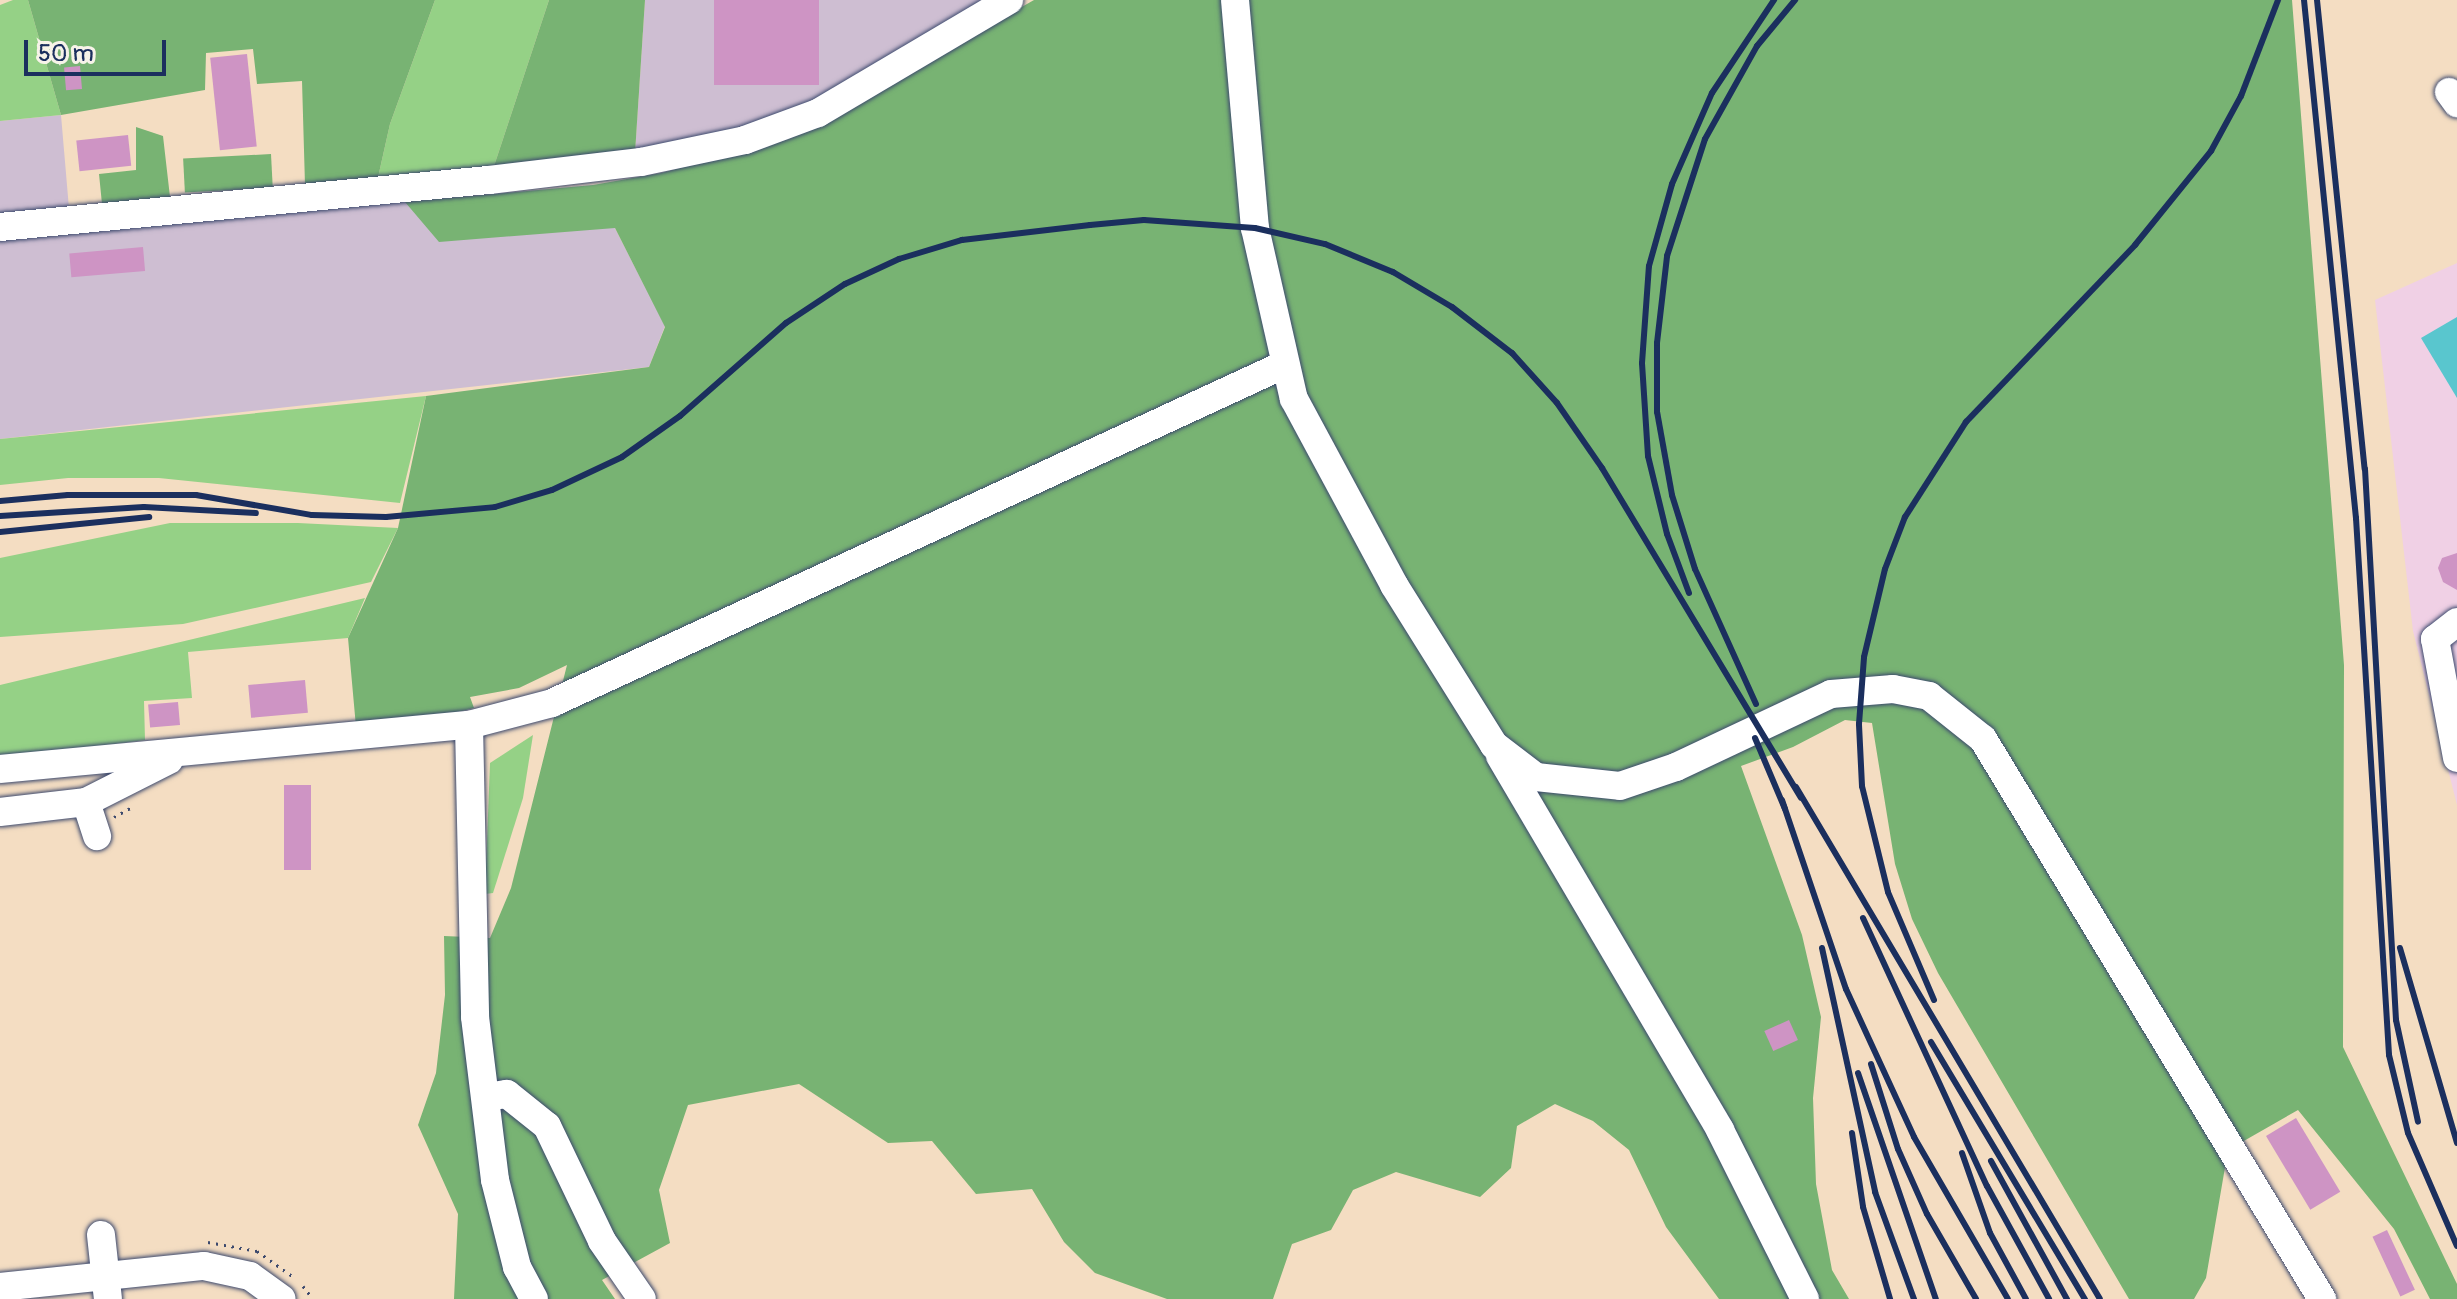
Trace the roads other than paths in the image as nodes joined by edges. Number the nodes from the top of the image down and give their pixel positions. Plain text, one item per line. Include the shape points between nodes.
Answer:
1 (1009, 0) edge
2 (1235, 0) edge
3 (0, 227) edge
4 (1283, 365) junction
5 (2457, 622) edge
6 (2449, 665) edge
7 (469, 725) junction
8 (1494, 745) junction
9 (181, 754) junction
10 (2457, 758) edge
11 (0, 769) edge
12 (86, 802) junction
13 (0, 812) edge
14 (97, 836) dead end
15 (487, 1097) junction
16 (101, 1235) dead end
17 (0, 1287) edge
18 (107, 1287) edge
19 (282, 1299) edge
20 (534, 1299) edge
21 (642, 1299) edge
22 (1805, 1299) edge
23 (2322, 1299) edge

1 - 3 lane via 818,113 745,140 641,162 489,180
2 - 4 lane via 1255,228
4 - 7 lane via 552,703
4 - 8 lane via 1324,459
5 - 6 lane via 2435,639
6 - 10 lane
7 - 9 lane
7 - 15 lane via 475,1017
8 - 22 lane via 1720,1130
8 - 23 lane via 1536,777 1620,786 1676,767 1831,694 1893,689 1929,696 1983,739
9 - 11 lane
9 - 12 lane
12 - 13 lane
12 - 14 lane
15 - 20 lane via 495,1180 517,1267
15 - 21 lane via 507,1094 547,1126 602,1241
16 - 18 lane
17 - 18 lane
18 - 19 lane via 225,1268 250,1276

